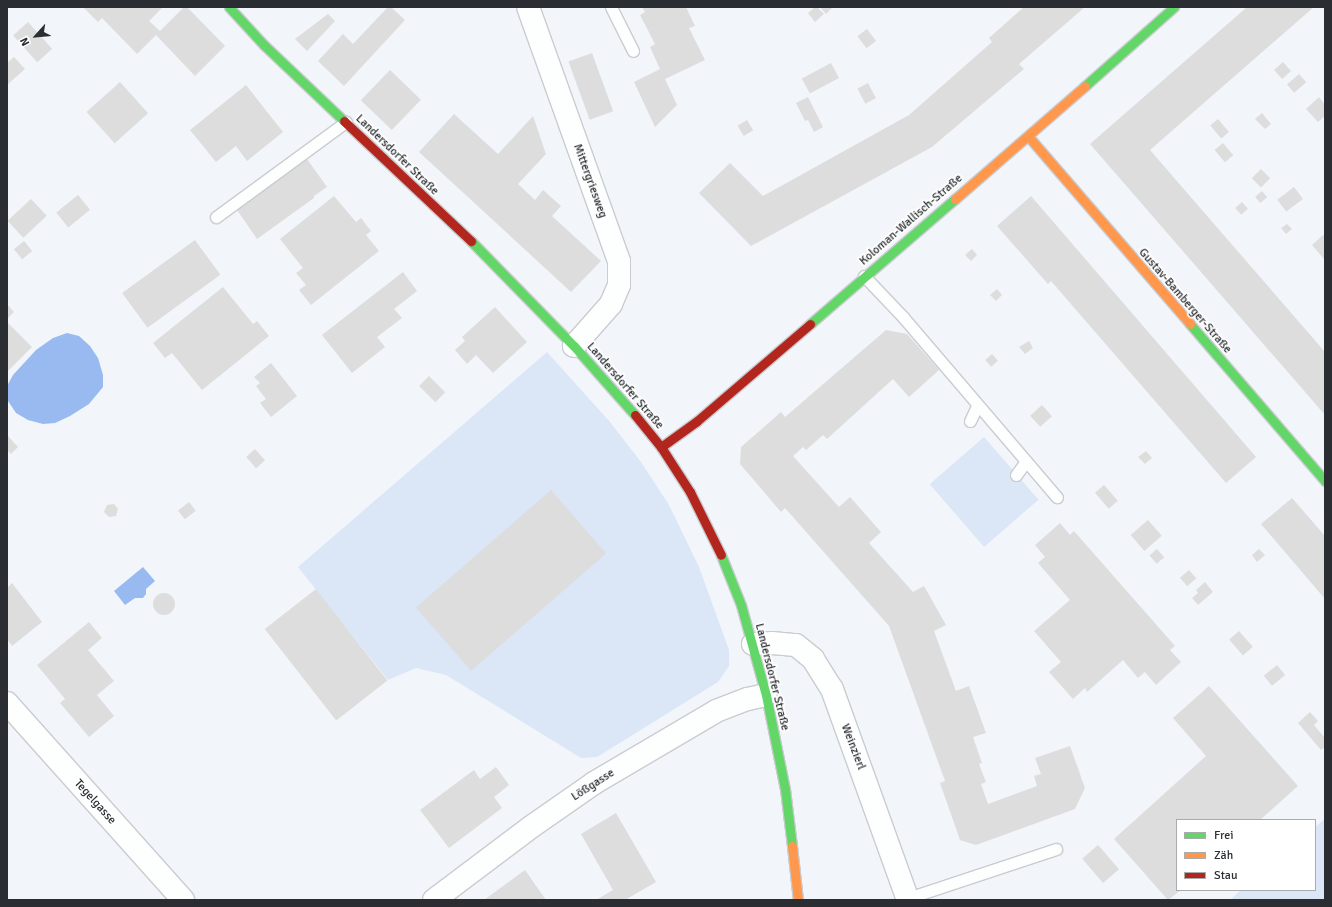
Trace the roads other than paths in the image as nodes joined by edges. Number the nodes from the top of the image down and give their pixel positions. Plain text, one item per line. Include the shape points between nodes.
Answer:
1 (229, 7) edge
2 (528, 7) edge
3 (611, 7) edge
4 (1174, 7) edge
5 (632, 51) dead end
6 (346, 122) junction
7 (1028, 136) junction
8 (216, 217) dead end
9 (864, 276) junction
10 (574, 346) junction
11 (977, 406) junction
12 (970, 421) dead end
13 (661, 447) junction
14 (1026, 461) junction
15 (1016, 474) dead end
16 (1325, 481) edge
17 (1057, 497) dead end
18 (753, 644) junction
19 (766, 696) junction
20 (7, 703) edge
21 (1056, 849) dead end
22 (908, 899) edge
23 (183, 900) edge
24 (434, 900) edge
25 (798, 900) edge

1 - 6 street, Landersdorfer Straße via 264,45
2 - 10 street, Mittergriesweg via 619,261 619,285 611,304
3 - 5 lane
4 - 7 street, Koloman-Wallisch-Straße
6 - 8 lane
6 - 10 street, Landersdorfer Straße via 488,257
7 - 9 street, Koloman-Wallisch-Straße
7 - 16 street, Gustav-Bamberger-Straße
9 - 11 lane via 903,317
9 - 13 street, Koloman-Wallisch-Straße via 697,421
10 - 13 street, Landersdorfer Straße
11 - 12 lane
11 - 14 lane
13 - 18 street, Landersdorfer Straße via 690,492 721,556 741,605
14 - 15 lane
14 - 17 lane
18 - 19 street, Landersdorfer Straße
18 - 22 street, Weinzierl via 796,645 813,659 832,690
19 - 24 street, Lößgasse via 748,699 716,711 594,783
19 - 25 street, Landersdorfer Straße via 785,789
20 - 23 street, Tegelgasse
21 - 22 lane

